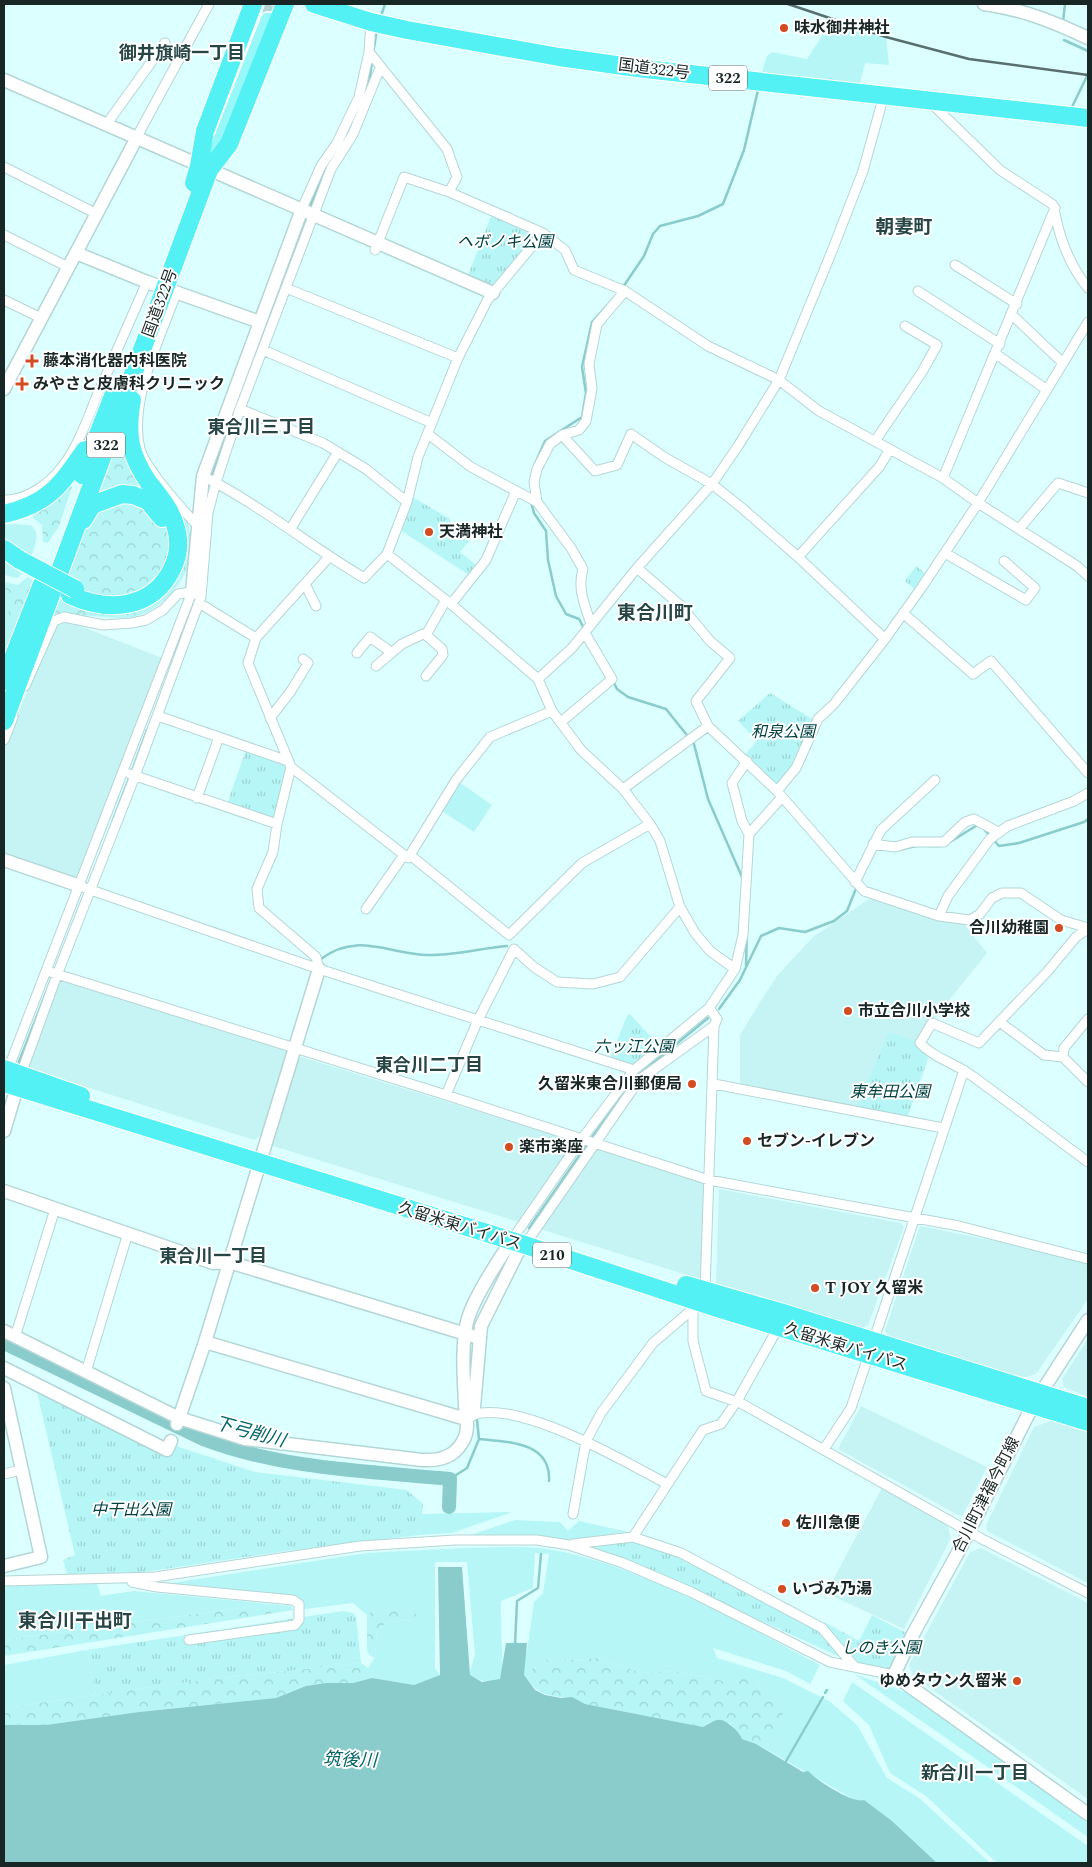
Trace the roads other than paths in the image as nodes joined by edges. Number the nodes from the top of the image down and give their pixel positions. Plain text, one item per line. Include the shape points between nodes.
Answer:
1 (209, 4) edge
2 (285, 4) edge
3 (984, 4) edge
4 (320, 5) edge
5 (260, 13) tunnel mouth
6 (371, 22) junction
7 (1088, 38) edge
8 (165, 43) dead end
9 (370, 52) junction
10 (380, 68) junction
11 (4, 80) edge
12 (4, 90) edge
13 (884, 95) junction
14 (930, 102) junction
15 (1088, 118) edge
16 (106, 125) junction
17 (135, 142) junction
18 (4, 167) edge
19 (203, 171) junction
20 (449, 192) junction
21 (1055, 212) junction
22 (97, 214) junction
23 (306, 216) junction
24 (543, 233) junction
25 (4, 235) edge
26 (377, 246) junction
27 (76, 253) junction
28 (955, 265) dead end
29 (68, 267) junction
30 (162, 286) junction
31 (286, 288) junction
32 (1088, 288) edge
33 (625, 291) junction
34 (918, 291) dead end
35 (491, 296) junction
36 (4, 300) edge
37 (1017, 304) junction
38 (1012, 315) junction
39 (41, 318) junction
40 (1088, 322) edge
41 (266, 324) junction
42 (905, 326) dead end
43 (1000, 344) junction
44 (263, 350) junction
45 (996, 354) junction
46 (458, 358) junction
47 (139, 362) junction
48 (1063, 363) junction
49 (7, 374) edge
50 (778, 380) junction
51 (4, 389) edge
52 (1047, 390) junction
53 (240, 409) junction
54 (432, 423) junction
55 (99, 430) junction
56 (428, 434) junction
57 (562, 435) junction
58 (875, 441) junction
59 (890, 449) junction
60 (338, 452) junction
61 (203, 476) junction
62 (943, 478) junction
63 (216, 482) junction
64 (712, 484) junction
65 (516, 490) junction
66 (1088, 493) edge
67 (4, 500) edge
68 (407, 502) junction
69 (537, 502) junction
70 (978, 503) junction
71 (4, 514) edge
72 (197, 525) junction
73 (291, 528) junction
74 (1019, 529) junction
75 (70, 543) junction
76 (4, 549) edge
77 (945, 553) junction
78 (387, 554) junction
79 (329, 557) junction
80 (798, 557) junction
81 (1004, 561) dead end
82 (14, 562) edge
83 (637, 568) junction
84 (1088, 576) edge
85 (305, 584) junction
86 (72, 592) junction
87 (197, 597) junction
88 (448, 602) junction
89 (316, 606) dead end
90 (903, 613) junction
91 (591, 624) junction
92 (585, 633) junction
93 (426, 636) junction
94 (256, 638) junction
95 (884, 640) junction
96 (391, 652) junction
97 (357, 653) dead end
98 (303, 659) dead end
99 (376, 666) dead end
100 (426, 676) dead end
101 (538, 679) junction
102 (4, 681) edge
103 (552, 711) junction
104 (158, 716) junction
105 (270, 718) junction
106 (4, 721) edge
107 (561, 722) junction
108 (708, 726) junction
109 (219, 737) junction
110 (4, 740) edge
111 (747, 761) junction
112 (290, 764) junction
113 (123, 772) junction
114 (1088, 772) edge
115 (135, 776) junction
116 (935, 780) dead end
117 (623, 789) junction
118 (1088, 793) edge
119 (779, 794) junction
120 (197, 798) junction
121 (277, 824) junction
122 (650, 824) junction
123 (998, 832) junction
124 (748, 834) junction
125 (873, 844) junction
126 (407, 855) junction
127 (4, 860) edge
128 (858, 885) junction
129 (85, 889) junction
130 (680, 907) junction
131 (366, 909) dead end
132 (938, 916) junction
133 (1088, 929) edge
134 (509, 935) junction
135 (514, 949) junction
136 (319, 969) junction
137 (735, 969) junction
138 (47, 971) junction
139 (57, 975) junction
140 (709, 1008) junction
141 (1088, 1019) edge
142 (478, 1020) junction
143 (1001, 1023) junction
144 (714, 1026) junction
145 (296, 1049) junction
146 (1063, 1057) junction
147 (634, 1070) junction
148 (964, 1070) junction
149 (10, 1079) edge
150 (1088, 1082) edge
151 (714, 1084) junction
152 (446, 1095) junction
153 (943, 1128) junction
154 (4, 1131) edge
155 (581, 1140) junction
156 (594, 1143) junction
157 (260, 1158) junction
158 (1088, 1162) edge
159 (709, 1180) junction
160 (4, 1191) edge
161 (55, 1209) junction
162 (913, 1217) junction
163 (128, 1233) junction
164 (521, 1238) junction
165 (1088, 1259) edge
166 (229, 1262) junction
167 (700, 1301) junction
168 (1088, 1320) edge
169 (780, 1326) junction
170 (466, 1332) junction
171 (9, 1334) edge
172 (479, 1338) junction
173 (205, 1342) junction
174 (871, 1348) junction
175 (4, 1368) edge
176 (86, 1372) junction
177 (4, 1388) edge
178 (1036, 1400) junction
179 (737, 1402) junction
180 (1088, 1408) edge
181 (473, 1416) junction
182 (178, 1421) junction
183 (1088, 1422) edge
184 (170, 1441) joint
185 (586, 1441) junction
186 (824, 1449) junction
187 (21, 1470) junction
188 (4, 1474) edge
189 (667, 1484) junction
190 (573, 1514) dead end
191 (968, 1531) junction
192 (633, 1537) junction
193 (569, 1545) junction
194 (4, 1566) edge
195 (122, 1579) junction
196 (4, 1581) edge
197 (1088, 1593) edge
198 (189, 1640) dead end
199 (854, 1666) junction
200 (894, 1676) junction
201 (1088, 1814) edge

1 - 17 street
2 - 19 highway, 国道322号 / 322 via 229,144
3 - 7 street via 1038,16
4 - 6 highway, 国道322号 / 322
5 - 19 highway, 国道322号 / 322 via 205,131
6 - 9 street
6 - 13 highway, 国道322号 / 322 via 458,41 559,57
8 - 16 street
9 - 10 street
9 - 23 street via 359,97 337,143 321,166
10 - 20 street via 447,149 457,177
10 - 23 street via 353,134
11 - 16 street
12 - 17 street
13 - 14 highway, 国道322号 / 322
13 - 50 street via 863,171
14 - 15 highway, 国道322号 / 322 via 975,104
14 - 21 street via 1000,170 1052,204
16 - 17 street
17 - 19 street
17 - 22 street
18 - 22 street
19 - 23 street
19 - 30 highway, 国道322号 / 322
20 - 24 street
20 - 26 street via 404,177
21 - 32 street via 1060,236
21 - 37 street
22 - 27 street
23 - 26 street
23 - 31 street
23 - 41 street
24 - 33 street via 565,250 574,270
24 - 35 street
25 - 29 street
26 - 35 street
27 - 29 street
27 - 30 street
28 - 37 street
29 - 39 street
30 - 41 street
30 - 47 highway, 国道322号 / 322
30 - 55 highway, 国道322号 / 322
30 - 67 street via 63,466 32,492 17,499
30 - 72 street via 147,377 136,418 140,450 170,495
31 - 41 street
31 - 46 street
33 - 50 street via 708,346
33 - 57 street via 597,324 589,364 592,389 586,421 579,430
34 - 43 street
35 - 46 street
36 - 39 street
37 - 38 street
38 - 43 street
38 - 48 street
39 - 49 street
40 - 48 street
41 - 44 street
41 - 61 street
42 - 58 street via 937,345
43 - 45 street
44 - 53 street
44 - 54 street
45 - 52 street
45 - 62 street
46 - 54 street
47 - 75 highway, 国道322号 / 322
47 - 86 highway via 128,438 144,474 172,514 177,530 176,560 165,582 148,598 115,606 84,602
48 - 52 street
49 - 51 street
50 - 58 street via 819,411
50 - 64 street
52 - 70 street
53 - 60 street
53 - 63 street
54 - 56 street
55 - 71 highway via 47,497 27,508
55 - 102 highway, 国道322号 / 322
56 - 65 street via 471,467
56 - 68 street via 418,457
57 - 64 street via 595,471 617,465 631,434
57 - 69 street via 550,444 537,469 534,482
58 - 59 street
59 - 62 street
59 - 80 street via 880,466
60 - 68 street
60 - 73 street
61 - 63 street
61 - 72 street
62 - 70 street
63 - 73 street
63 - 87 street via 208,512
64 - 80 street
64 - 83 street
65 - 69 street
65 - 88 street via 486,560
66 - 74 street via 1058,483
68 - 78 street
69 - 91 street via 583,569 581,595
70 - 74 street
70 - 77 street
72 - 87 street
73 - 79 street
74 - 84 street
75 - 86 highway via 92,505 122,494 133,494 160,512 170,555 157,580 135,596 98,597
75 - 106 highway, 国道322号 / 322
76 - 82 highway
77 - 81 street via 1026,600 1035,588
77 - 90 street
78 - 79 street via 364,578
78 - 88 street
79 - 85 street
80 - 95 street
82 - 86 highway
83 - 91 street
83 - 108 street via 680,605 704,635 730,658 696,701
85 - 89 street
85 - 94 street
87 - 94 street
87 - 104 street
87 - 110 street via 178,594 163,610 146,620 132,623 103,624 64,617 54,621
87 - 113 street
88 - 93 street
88 - 101 street
90 - 95 street
90 - 114 street via 973,674 990,661
91 - 92 street
92 - 101 street
92 - 107 street via 612,679
93 - 96 street via 423,634
93 - 100 street via 444,652
94 - 105 street via 248,663
95 - 119 street via 834,704 818,719 796,768
96 - 97 street via 370,637
96 - 99 street
98 - 105 street via 308,663
101 - 103 street
103 - 107 street
103 - 126 street via 490,737 451,787
104 - 109 street
104 - 115 street
105 - 112 street
107 - 117 street via 581,750
108 - 111 street
108 - 117 street
109 - 112 street
109 - 120 street
111 - 119 street
111 - 124 street via 732,783
112 - 121 street
112 - 126 street
113 - 115 street
113 - 129 street
115 - 120 street
115 - 129 street
116 - 125 street via 881,830
117 - 122 street
118 - 123 street
119 - 124 street
119 - 128 street
120 - 121 street
121 - 136 street via 273,852 257,889 259,908 316,957
122 - 130 street via 660,841
122 - 134 street via 582,863
123 - 125 street via 974,819 965,822 944,842 912,842 890,848
123 - 132 street via 948,896
124 - 137 street via 743,935
125 - 128 street
126 - 131 street
126 - 134 street
127 - 129 street
128 - 132 street via 874,896
129 - 136 street
129 - 138 street
129 - 139 street
130 - 135 street via 620,977 593,984 557,982
130 - 137 street via 695,933 710,950
132 - 133 street via 970,920 1002,893 1021,893 1061,920
133 - 143 street via 1076,937
134 - 135 street
135 - 142 street
136 - 142 street
136 - 145 street
137 - 140 street
138 - 139 street
138 - 149 street
139 - 145 street
139 - 149 street
140 - 144 street via 718,1019
140 - 147 street
141 - 146 street via 1064,1048
142 - 147 street
142 - 152 street
143 - 146 street via 1044,1055
143 - 148 street via 979,1043 932,1023 920,1043 930,1053
144 - 151 street
144 - 156 street via 639,1080
145 - 152 street
145 - 157 street
146 - 150 street
147 - 155 street
148 - 153 street
148 - 158 street
149 - 154 street
149 - 157 highway, 久留米東バイパス / 210
151 - 153 street
151 - 159 street
152 - 155 street
153 - 162 street
155 - 156 street
155 - 164 street
156 - 159 street
156 - 164 street
157 - 164 highway, 久留米東バイパス / 210
157 - 166 street
159 - 162 street
159 - 167 street
160 - 161 street
161 - 163 street
161 - 171 street
162 - 165 street
162 - 174 street
163 - 166 street via 212,1263
163 - 176 street
164 - 167 highway, 久留米東バイパス / 210
164 - 170 street via 496,1263 467,1320
164 - 172 street via 481,1326
166 - 170 street
166 - 173 street
167 - 169 highway, 久留米東バイパス / 210
167 - 174 highway, 久留米東バイパス / 210 via 783,1313
167 - 179 street via 693,1341 706,1391
167 - 185 street via 653,1342 601,1413
168 - 178 street, 合川町津福今町線
169 - 174 highway, 久留米東バイパス / 210
169 - 179 street
170 - 172 street
170 - 181 street
171 - 176 street
172 - 181 street
173 - 181 street
173 - 182 street
174 - 178 highway, 久留米東バイパス / 210
174 - 186 street via 851,1408
175 - 184 street via 167,1450
176 - 182 street
177 - 187 street
178 - 180 highway, 久留米東バイパス / 210
178 - 183 highway, 久留米東バイパス / 210
178 - 191 street, 合川町津福今町線
179 - 186 street
179 - 189 street via 721,1424 703,1430
181 - 182 street via 456,1452 447,1458 434,1460 290,1446 245,1439
181 - 185 street via 510,1415
182 - 184 street
185 - 189 street
185 - 190 street
186 - 191 street
187 - 188 street
187 - 194 street via 41,1557
189 - 192 street
191 - 197 street
191 - 200 street, 合川町津福今町線
192 - 193 street
192 - 199 street via 682,1553 822,1628
193 - 195 street via 537,1540 455,1540 360,1546 155,1577
193 - 199 street via 623,1563 691,1592 830,1662
195 - 196 street
195 - 198 street via 157,1587 293,1600 299,1604 299,1620 295,1626
199 - 200 street
200 - 201 street

